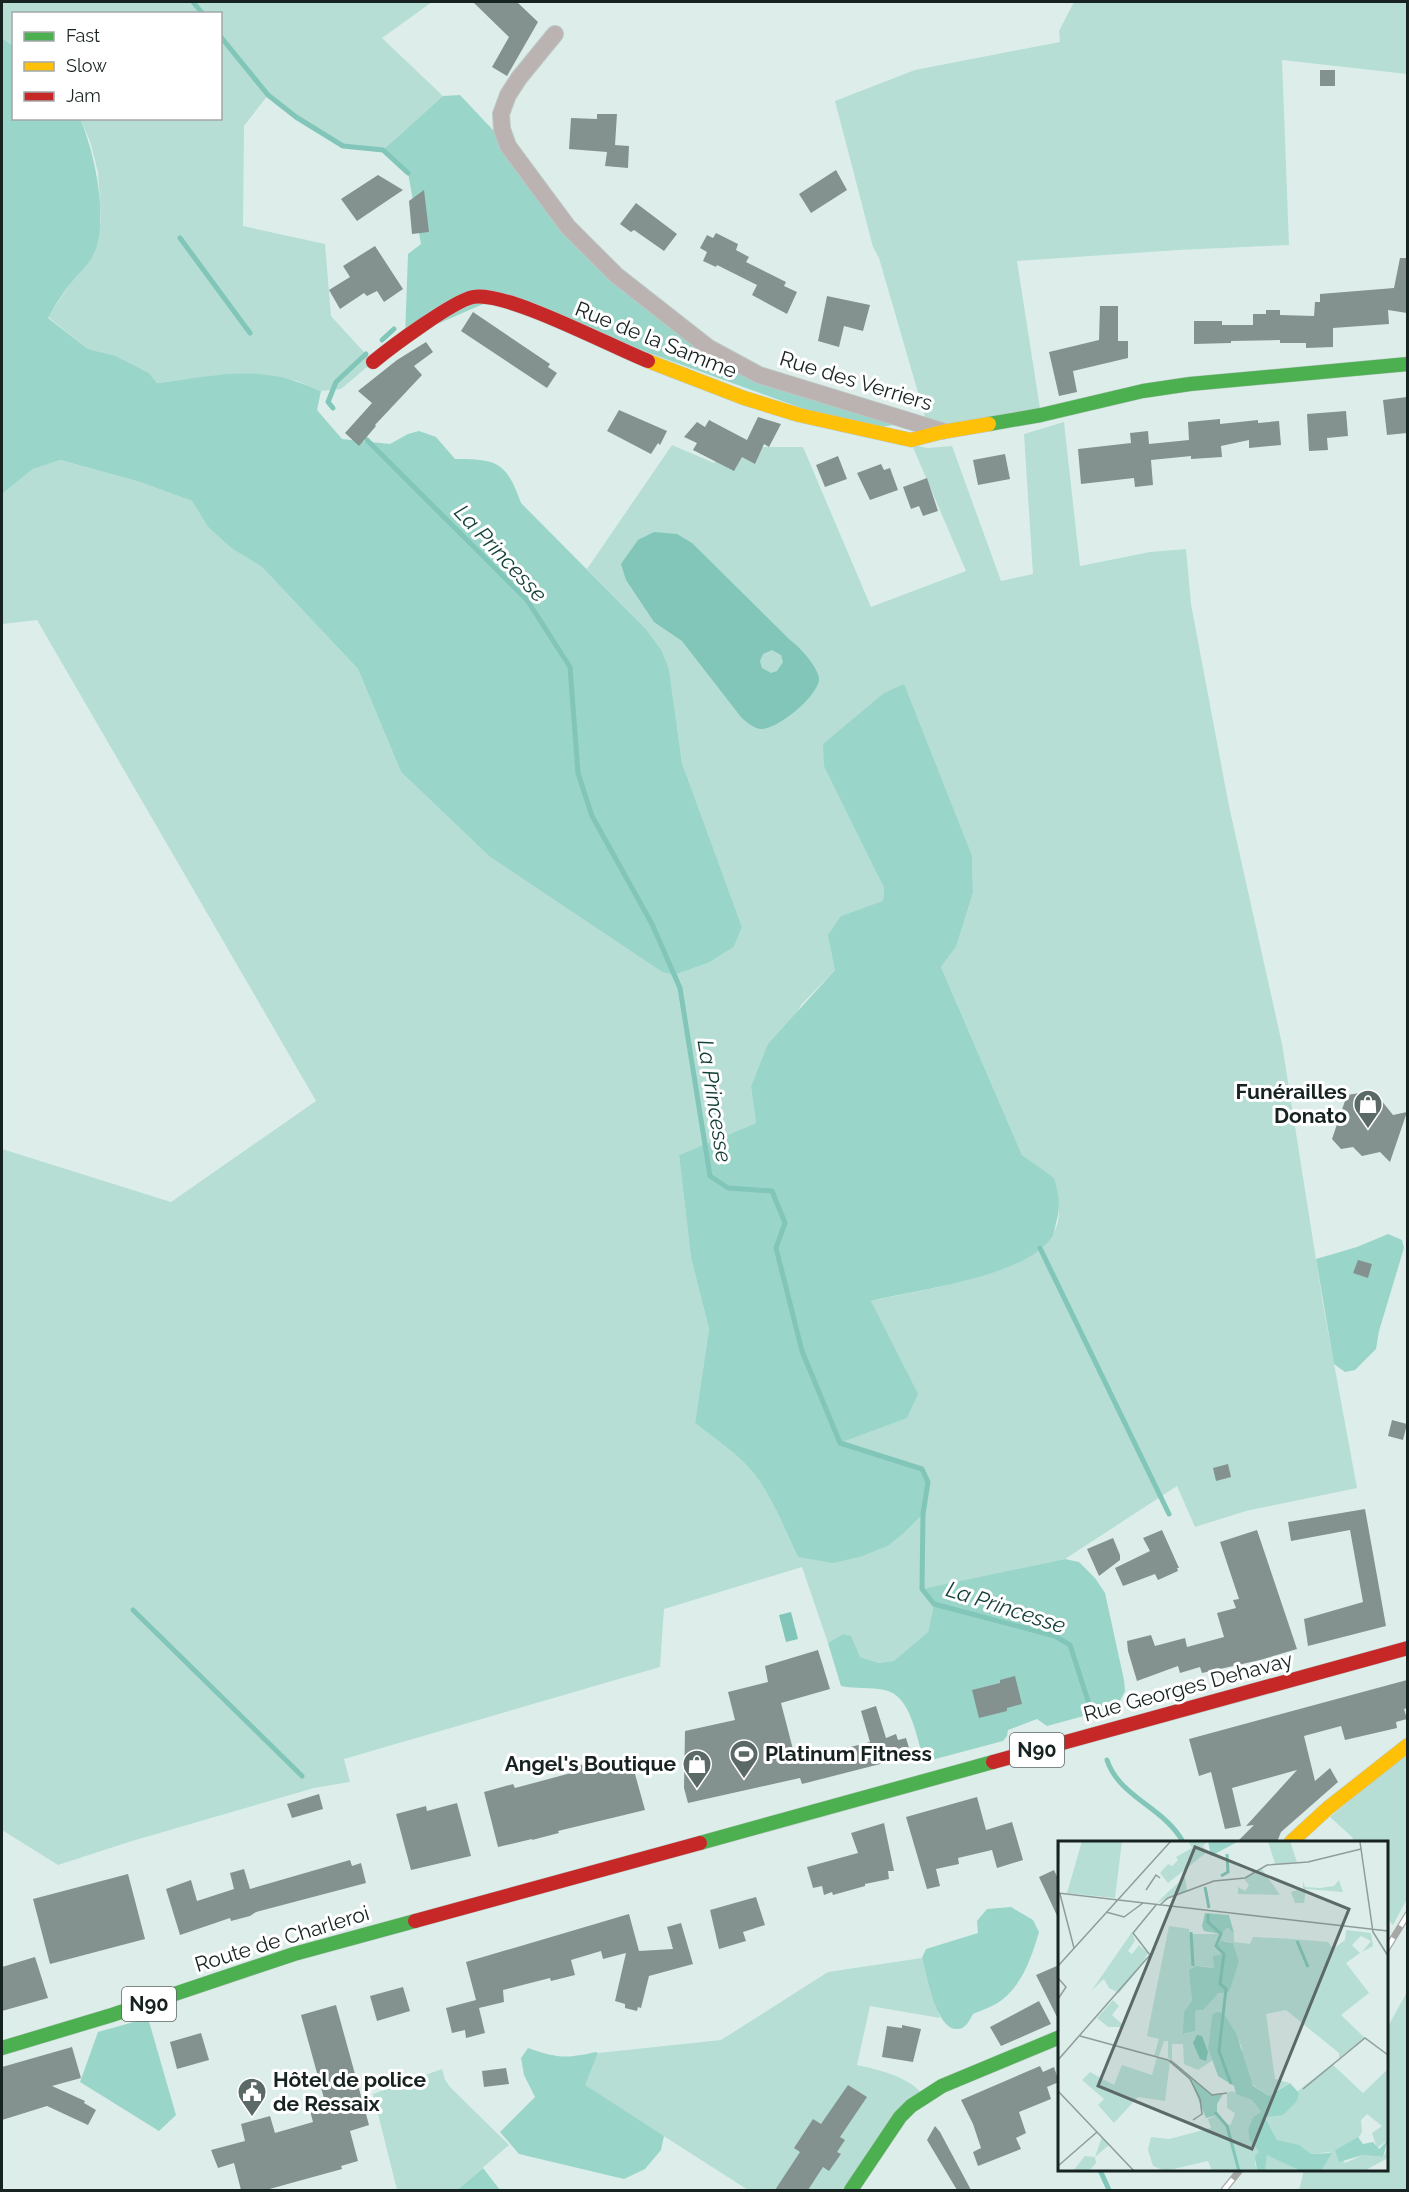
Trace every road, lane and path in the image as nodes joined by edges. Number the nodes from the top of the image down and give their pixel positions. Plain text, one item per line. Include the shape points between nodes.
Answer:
1 (555, 34) dead end
2 (373, 362) dead end
3 (1407, 364) edge
4 (942, 432) junction
5 (1407, 1648) edge
6 (1407, 1745) edge
7 (1292, 1841) edge
8 (404, 1924) joint
9 (294, 1954) junction
10 (143, 1990) dead end
11 (1058, 2037) edge
12 (2, 2048) edge
13 (851, 2190) edge

1 - 4 street, Rue des Verriers via 519,78 501,114 508,146 567,227 616,275 709,348 759,375
2 - 4 main road, Rue de la Samme via 450,308 471,297 484,296 517,304 624,352 799,415 911,440
3 - 4 main road, Rue des Verriers via 1190,384
5 - 8 main road, Rue Georges Dehavay / N90
6 - 7 main road
8 - 9 main road, Route de Charleroi / N90
9 - 10 main road, N90
9 - 12 main road, Route de Charleroi / N90 via 180,1994
11 - 13 main road via 942,2086 911,2106

